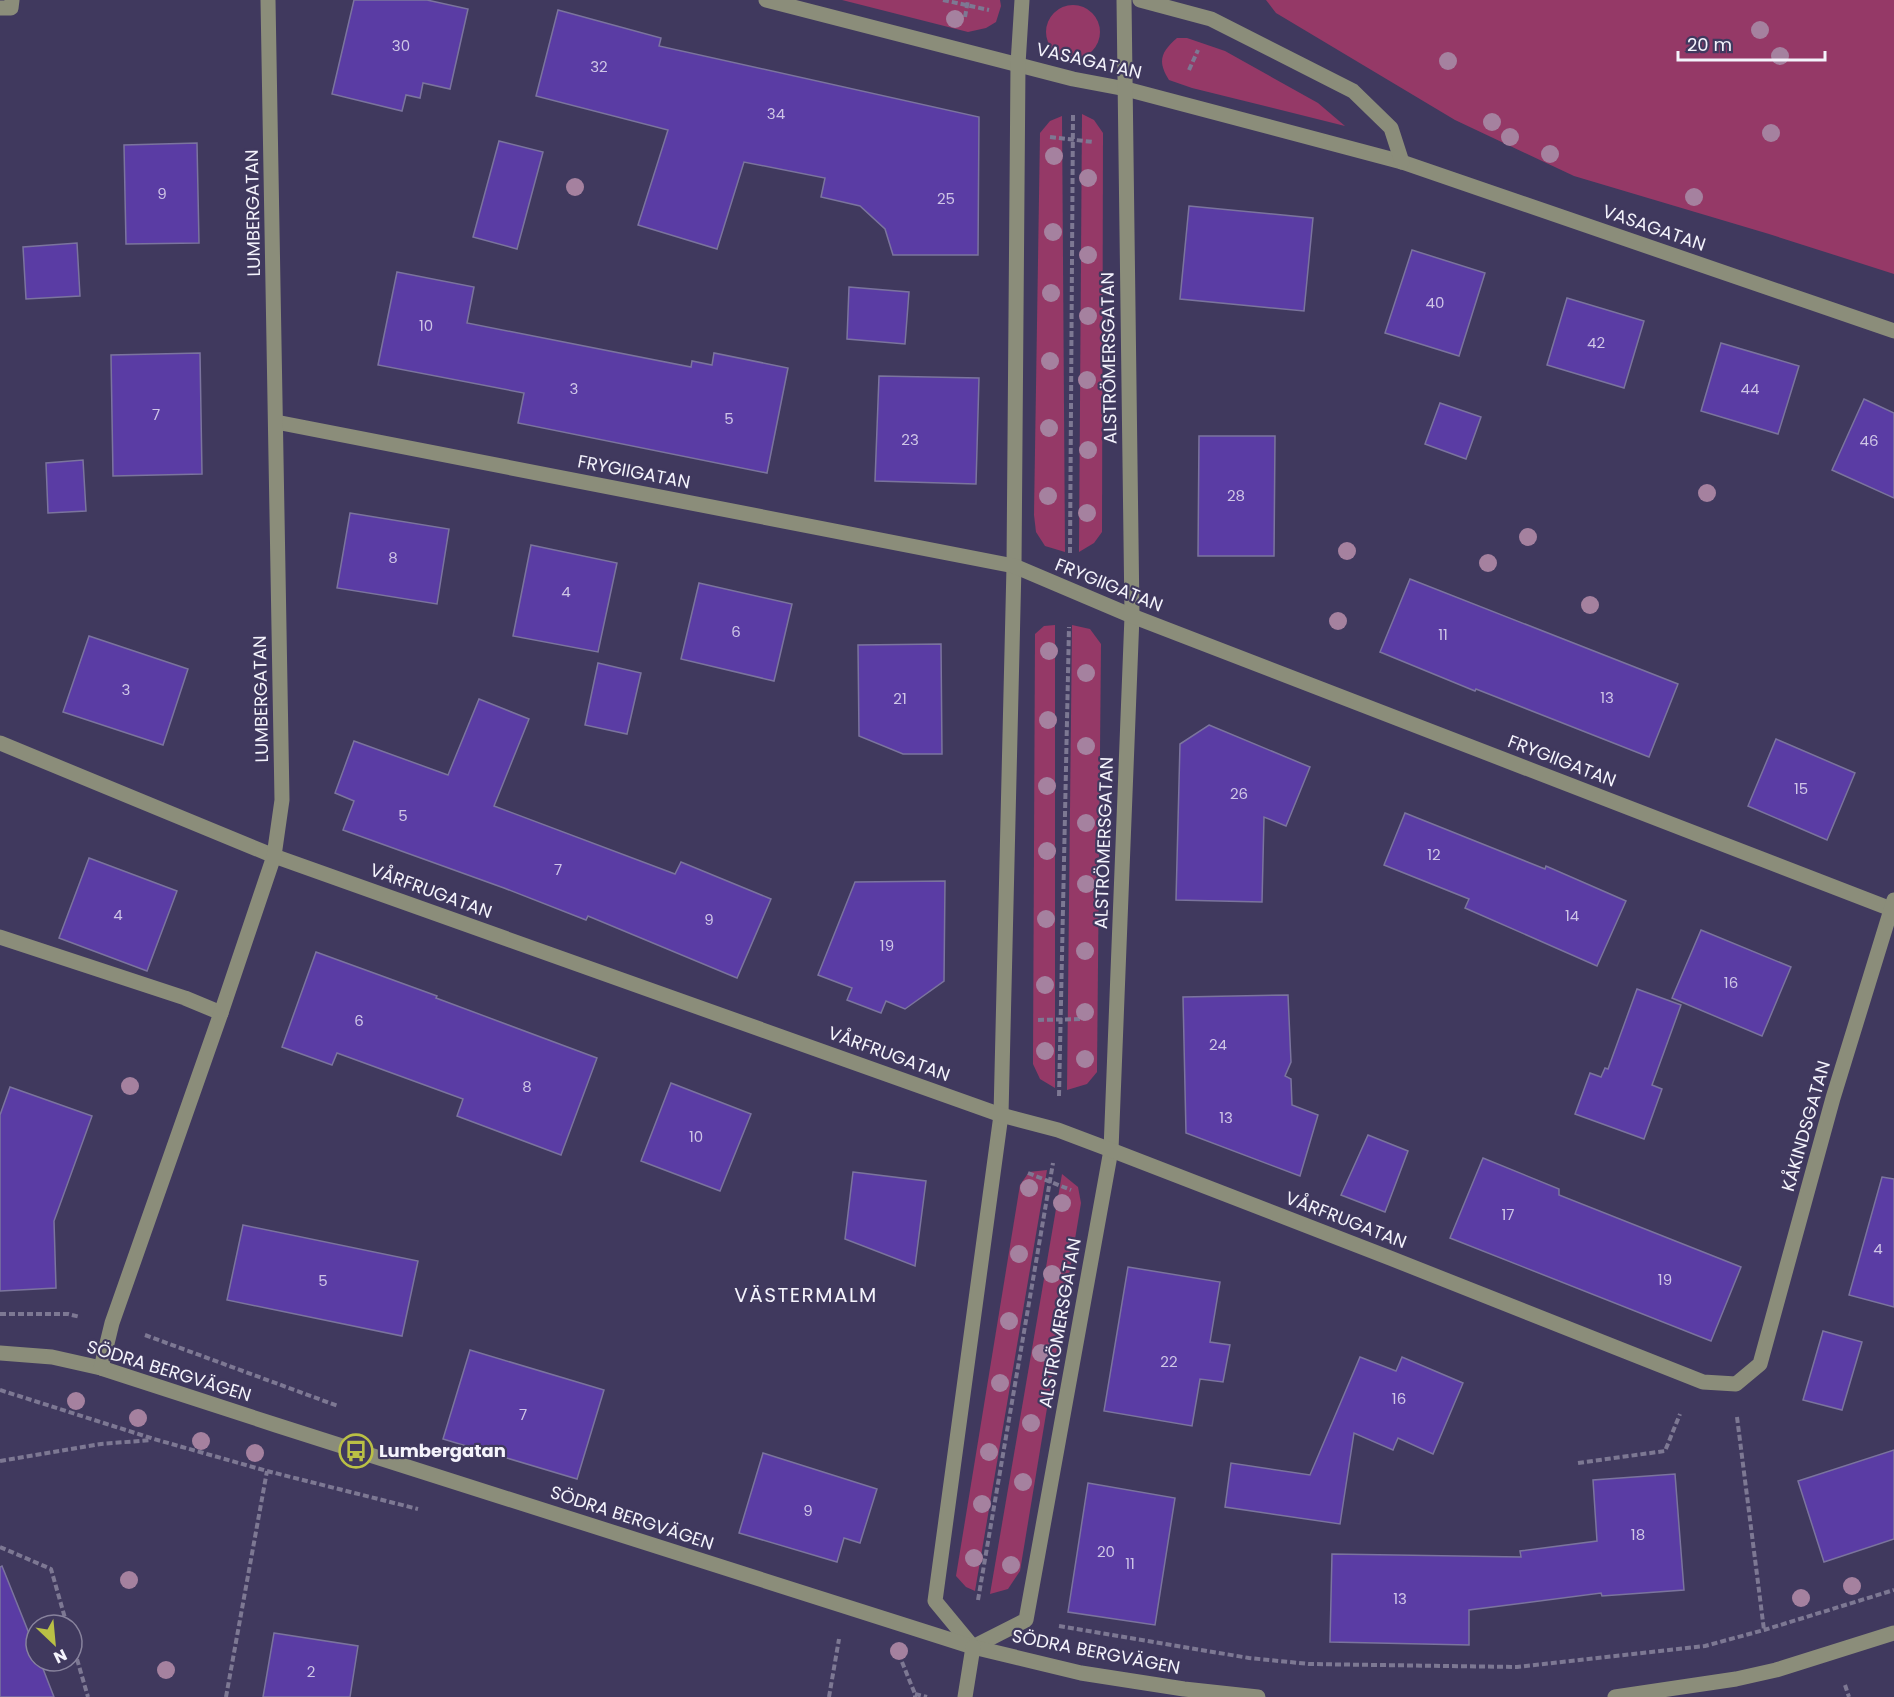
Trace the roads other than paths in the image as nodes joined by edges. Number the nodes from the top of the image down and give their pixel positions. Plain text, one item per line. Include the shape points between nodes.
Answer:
1 (12, 0) edge
2 (268, 0) edge
3 (766, 0) edge
4 (1022, 0) edge
5 (1124, 0) edge
6 (1140, 0) edge
7 (0, 8) edge
8 (1018, 64) junction
9 (1126, 89) junction
10 (1402, 162) junction
11 (1894, 331) edge
12 (276, 422) junction
13 (1014, 566) junction
14 (1132, 615) junction
15 (0, 743) edge
16 (274, 856) junction
17 (1892, 905) edge
18 (0, 937) edge
19 (221, 1013) junction
20 (1001, 1115) junction
21 (1111, 1150) junction
22 (0, 1353) edge
23 (1760, 1364) joint
24 (101, 1368) junction
25 (1894, 1633) edge
26 (973, 1647) junction
27 (1184, 1693) edge
28 (965, 1697) edge
29 (1258, 1697) edge
30 (1615, 1697) edge

1 - 7 street via 11,8
2 - 12 street, LUMBERGATAN
3 - 8 street, VASAGATAN
4 - 8 street
5 - 9 street, ALSTRÖMERSGATAN
6 - 10 street via 1211,19 1353,91 1391,128
8 - 9 street, VASAGATAN via 1073,80
8 - 13 street
9 - 10 street, VASAGATAN
9 - 14 street, ALSTRÖMERSGATAN
10 - 11 street, VASAGATAN
12 - 13 street, FRYGIIGATAN
12 - 16 street, LUMBERGATAN via 282,800
13 - 14 street, FRYGIIGATAN
13 - 20 street
14 - 17 street, FRYGIIGATAN
14 - 21 street, ALSTRÖMERSGATAN
15 - 16 street, VÅRFRUGATAN
16 - 19 street, LUMBERGATAN
16 - 20 street, VÅRFRUGATAN
17 - 23 street, KÅKINDSGATAN via 1833,1098
18 - 19 street
19 - 24 street, LUMBERGATAN via 112,1323
20 - 21 street, VÅRFRUGATAN
20 - 26 street via 936,1601
21 - 23 street, VÅRFRUGATAN via 1703,1382 1736,1384
21 - 26 street, ALSTRÖMERSGATAN via 1026,1620
22 - 24 street, SÖDRA BERGVÄGEN
24 - 26 street, SÖDRA BERGVÄGEN
25 - 30 street via 1776,1670
26 - 27 street, SÖDRA BERGVÄGEN
26 - 28 street
27 - 29 street, SÖDRA BERGVÄGEN

